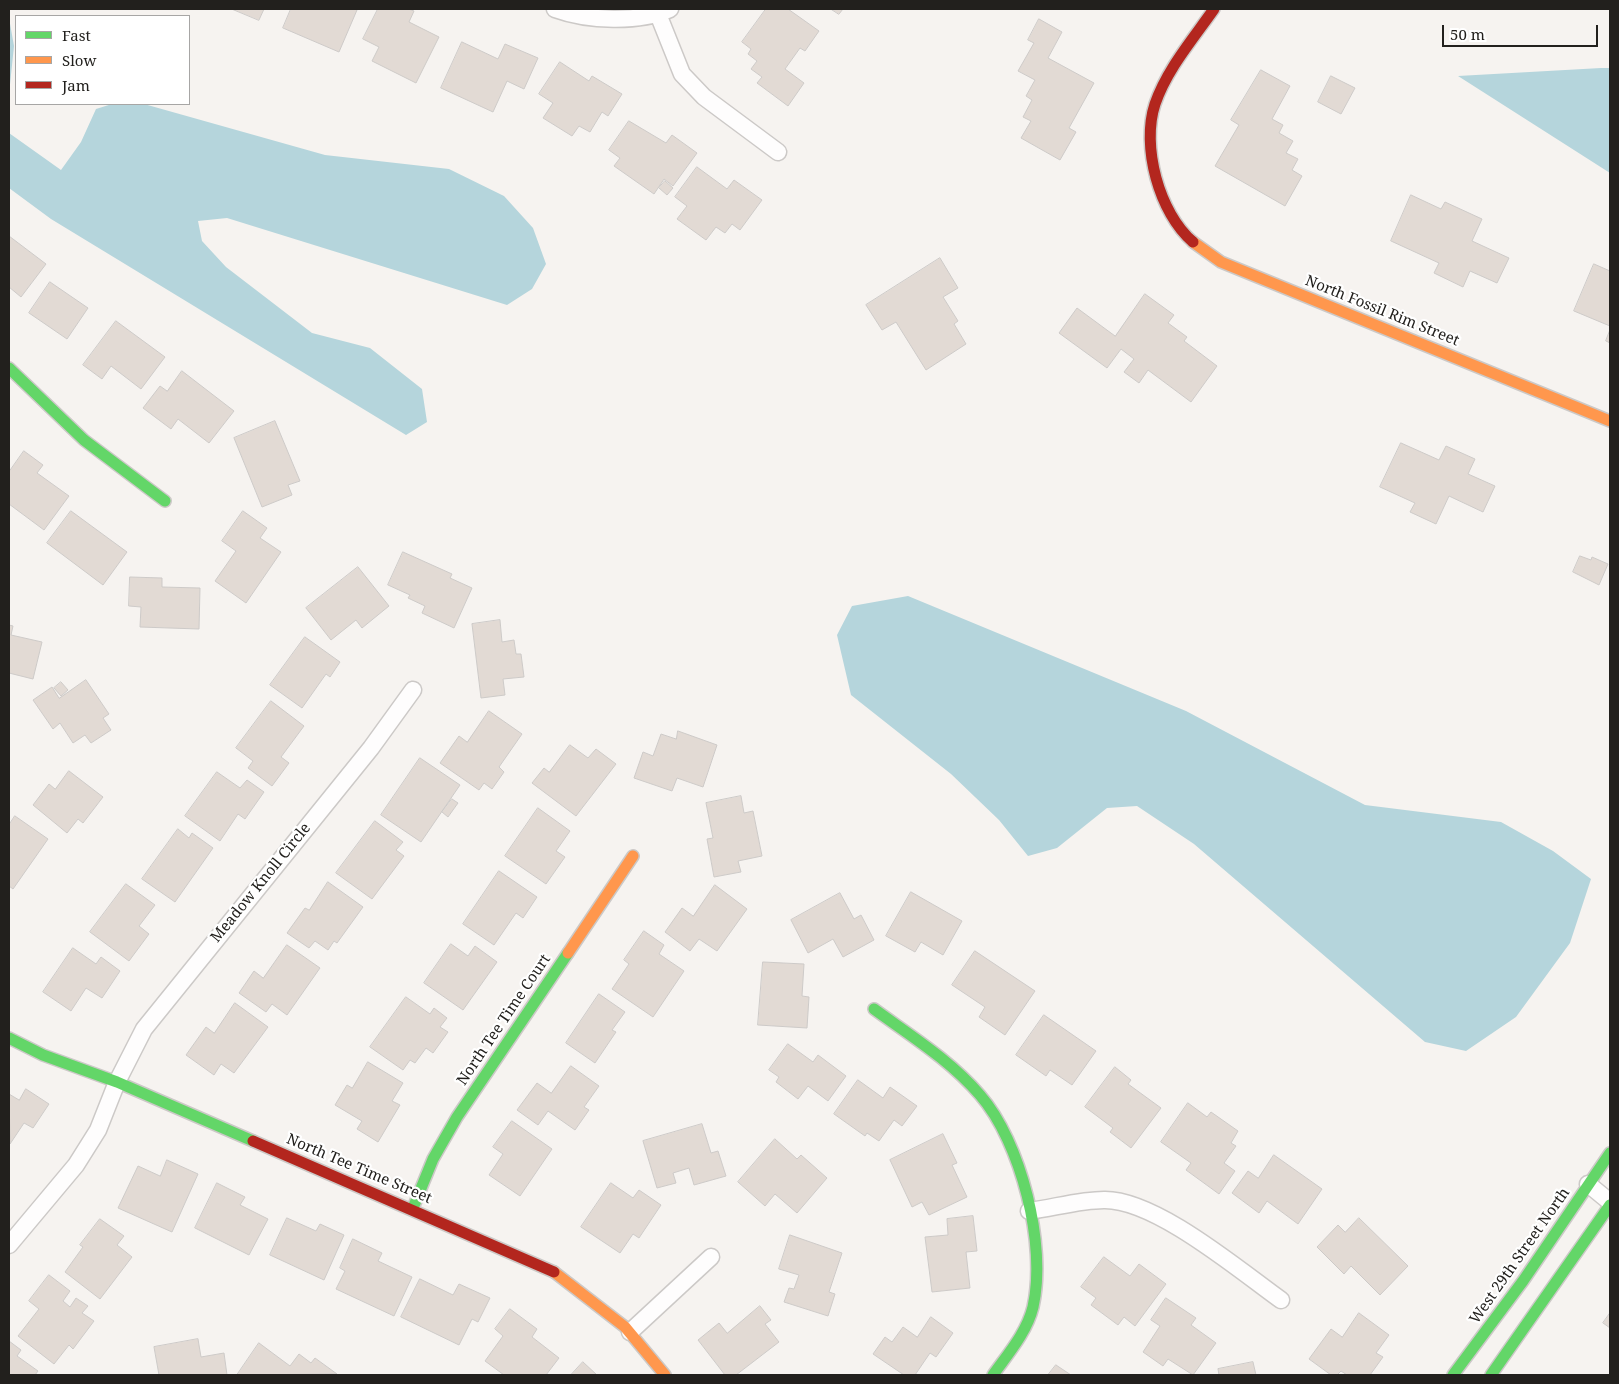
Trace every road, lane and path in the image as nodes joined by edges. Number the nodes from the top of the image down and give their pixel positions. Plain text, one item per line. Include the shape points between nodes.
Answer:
1 (555, 9) edge
2 (1214, 9) edge
3 (664, 11) edge
4 (778, 152) dead end
5 (9, 368) edge
6 (1610, 421) edge
7 (165, 501) dead end
8 (414, 690) dead end
9 (633, 856) dead end
10 (874, 1009) dead end
11 (9, 1038) edge
12 (117, 1082) junction
13 (1609, 1155) edge
14 (1588, 1184) junction
15 (1610, 1204) edge
16 (413, 1208) junction
17 (1029, 1211) junction
18 (9, 1245) edge
19 (711, 1257) dead end
20 (1281, 1300) dead end
21 (630, 1332) junction
22 (665, 1375) edge
23 (993, 1375) edge
24 (1453, 1375) edge
25 (1491, 1375) edge

1 - 3 street via 602,19
2 - 6 street, North Fossil Rim Street via 1170,75 1152,117 1152,161 1163,202 1199,249 1221,262
3 - 4 street via 682,74 704,97
5 - 7 street via 84,440
8 - 12 street, Meadow Knoll Circle via 144,1029
9 - 16 street, North Tee Time Court via 457,1117 432,1159
10 - 17 street via 954,1069 976,1090 996,1117 1015,1152
11 - 12 street, North Tee Time Street via 43,1055
12 - 16 street, North Tee Time Street
12 - 18 street, Meadow Knoll Circle via 98,1130 76,1165
13 - 14 street, West 29th Street North
14 - 15 street
14 - 24 street, West 29th Street North via 1523,1281
15 - 25 street
16 - 21 street, North Tee Time Street via 550,1269
17 - 20 street via 1105,1200 1135,1205 1178,1228
17 - 23 street via 1036,1274 1032,1307 1019,1338
19 - 21 street
21 - 22 street, North Tee Time Street

